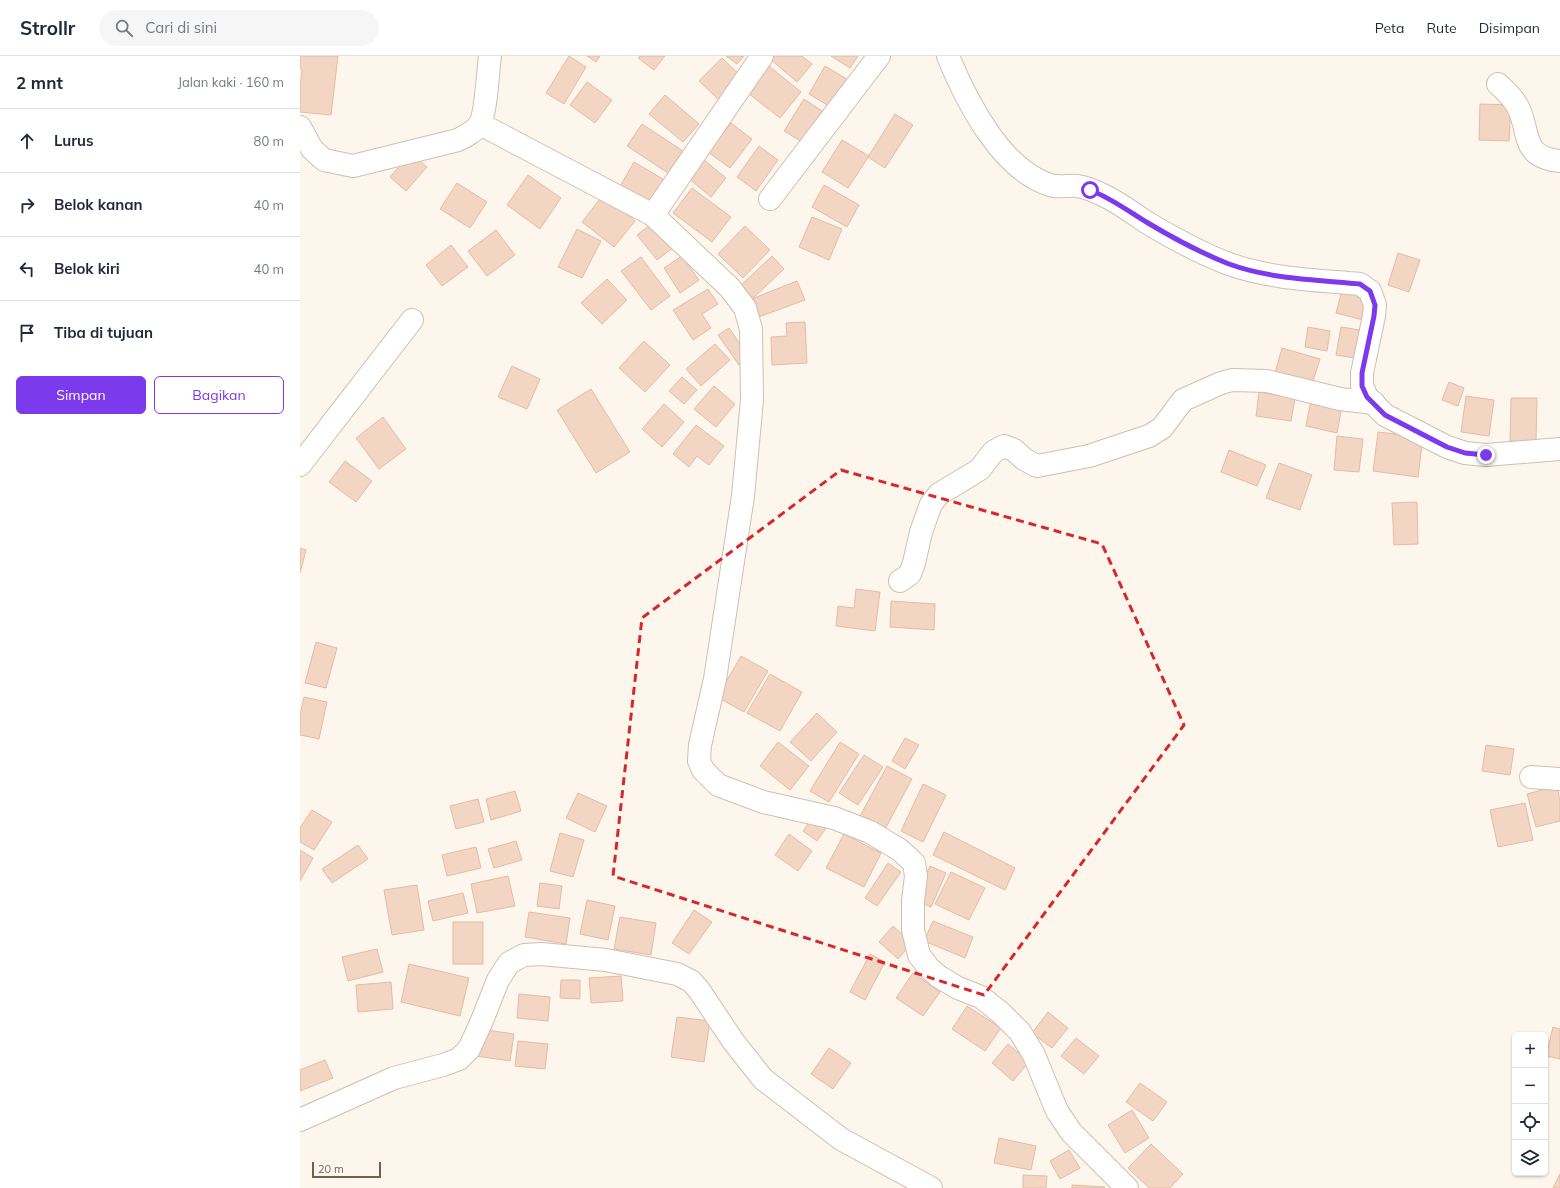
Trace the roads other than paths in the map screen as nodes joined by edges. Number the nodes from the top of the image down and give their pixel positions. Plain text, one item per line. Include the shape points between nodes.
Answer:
1 (490, 56) edge
2 (762, 56) edge
3 (879, 56) edge
4 (948, 56) edge
5 (1498, 84) dead end
6 (480, 124) junction
7 (300, 127) edge
8 (1560, 161) edge
9 (770, 199) dead end
10 (653, 215) junction
11 (412, 320) dead end
12 (1374, 403) junction
13 (1560, 449) edge
14 (300, 465) edge
15 (900, 581) dead end
16 (1531, 776) dead end
17 (1560, 779) edge
18 (300, 1120) edge
19 (932, 1188) edge
20 (1127, 1188) edge

1 - 6 street
2 - 10 street
3 - 9 street
4 - 12 street via 977,116 1013,162 1031,176 1049,185 1076,186 1106,196 1154,227 1228,264 1253,271 1360,284 1370,291 1375,305 1362,373 1362,386 1367,397
5 - 8 street via 1518,106 1528,142 1533,150 1549,160
6 - 7 street via 458,140 353,166 324,160 312,149
6 - 10 street
10 - 20 street via 730,288 745,308 751,329 752,400 743,496 715,679 700,745 699,762 703,770 718,785 763,802 834,818 870,832 900,850 914,863 916,876 913,930 919,955 938,976 981,998 1020,1032 1034,1055 1057,1111 1071,1132
11 - 14 street
12 - 13 street via 1385,415 1447,447 1465,453 1486,455
12 - 15 street via 1340,399 1266,381 1232,380 1182,400 1162,428 1149,436 1089,456 1037,466 1004,446 993,452 980,468 939,494 931,504 910,574
16 - 17 street
18 - 19 street via 394,1078 459,1059 470,1049 498,980 509,963 524,954 606,960 677,974 691,981 733,1042 763,1079 841,1139

